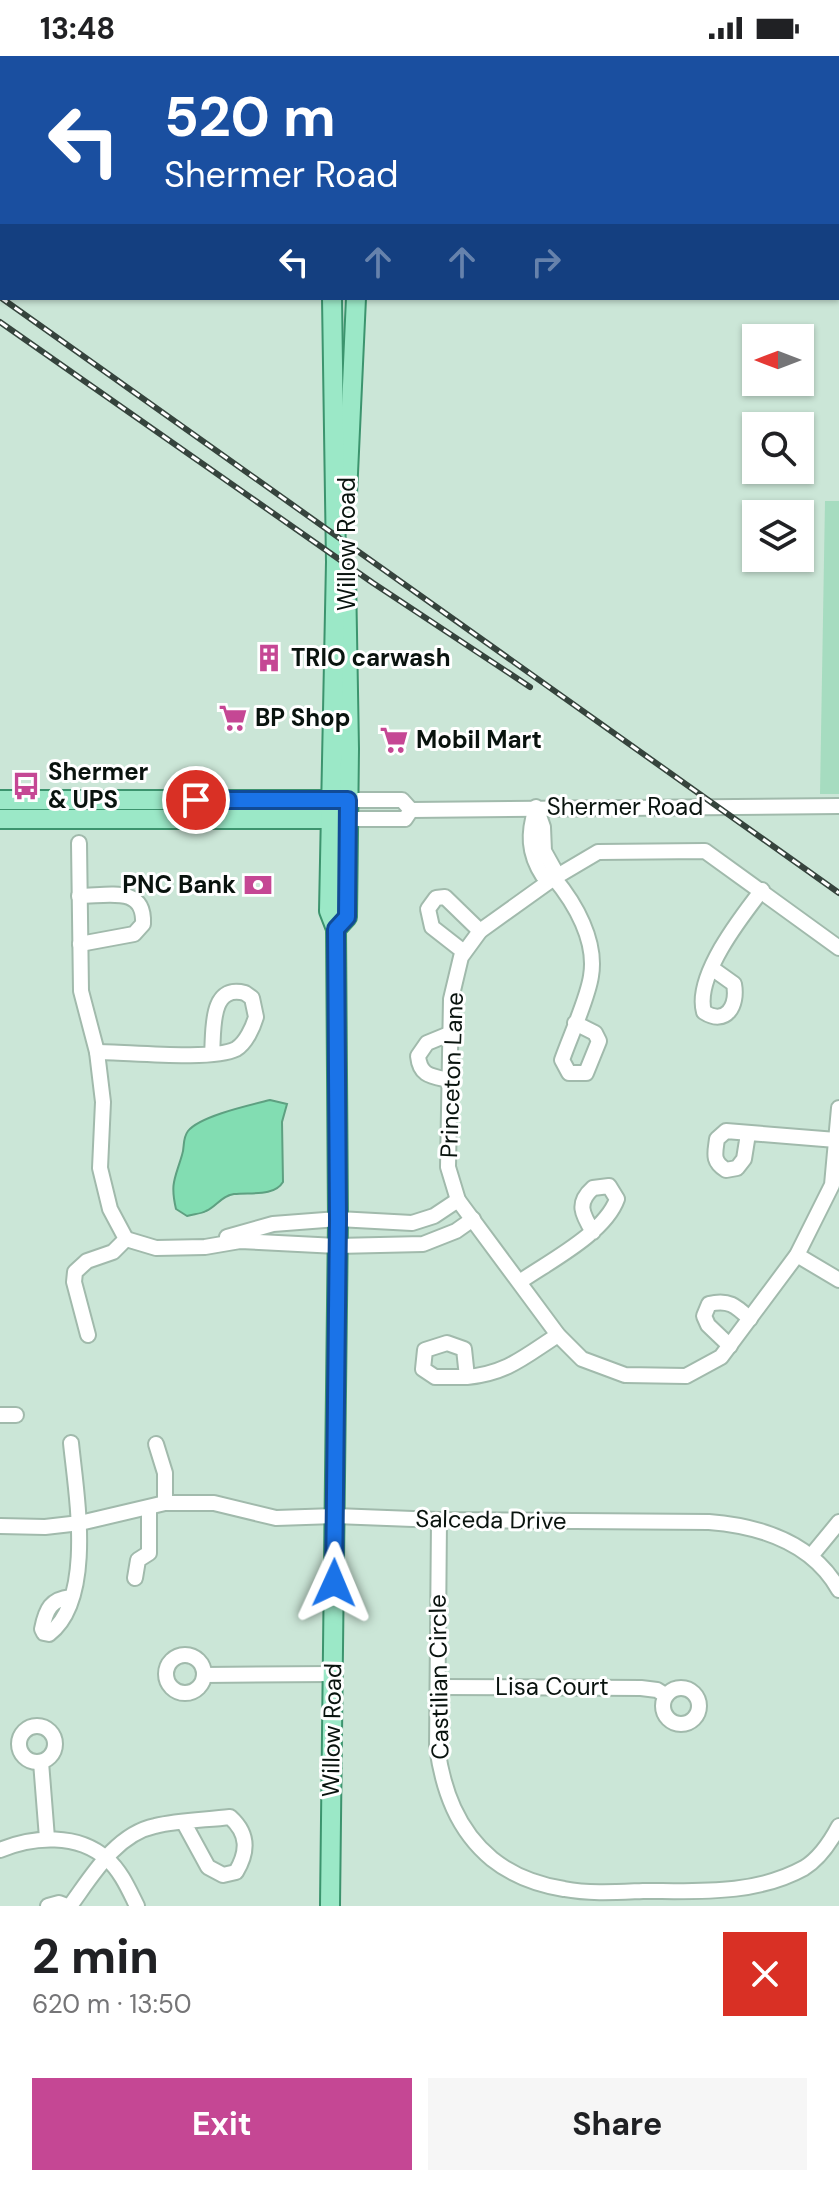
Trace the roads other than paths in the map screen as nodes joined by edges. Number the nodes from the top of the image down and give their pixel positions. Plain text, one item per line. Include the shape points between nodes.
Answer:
1 (332, 300) edge
2 (356, 302) edge
3 (0, 800) edge
4 (339, 800) junction
5 (839, 806) edge
6 (536, 807) junction
7 (411, 810) junction
8 (0, 819) edge
9 (339, 819) junction
10 (79, 843) dead end
11 (554, 878) junction
12 (762, 890) junction
13 (79, 896) junction
14 (480, 931) junction
15 (80, 944) junction
16 (839, 948) edge
17 (464, 952) junction
18 (713, 969) dead end
19 (575, 1023) dead end
20 (449, 1034) junction
21 (97, 1052) junction
22 (212, 1054) dead end
23 (449, 1080) junction
24 (839, 1108) edge
25 (748, 1134) dead end
26 (836, 1140) junction
27 (458, 1200) junction
28 (338, 1219) junction
29 (473, 1219) junction
30 (265, 1226) junction
31 (593, 1232) dead end
32 (126, 1239) junction
33 (266, 1242) junction
34 (217, 1245) junction
35 (337, 1246) junction
36 (797, 1255) junction
37 (839, 1280) edge
38 (521, 1281) junction
39 (750, 1319) junction
40 (88, 1335) dead end
41 (558, 1335) junction
42 (730, 1346) junction
43 (467, 1377) dead end
44 (0, 1415) edge
45 (16, 1415) dead end
46 (71, 1443) dead end
47 (156, 1444) dead end
48 (165, 1503) junction
49 (149, 1508) junction
50 (335, 1516) junction
51 (439, 1520) junction
52 (839, 1522) edge
53 (80, 1523) junction
54 (0, 1526) edge
55 (811, 1556) junction
56 (135, 1578) dead end
57 (839, 1590) edge
58 (71, 1597) dead end
59 (333, 1674) junction
60 (204, 1675) dead end
61 (438, 1687) junction
62 (665, 1695) dead end
63 (41, 1762) dead end
64 (184, 1823) junction
65 (839, 1826) edge
66 (47, 1838) junction
67 (0, 1850) edge
68 (106, 1857) junction
69 (610, 1899) edge
70 (48, 1906) edge
71 (69, 1906) edge
72 (137, 1906) edge
73 (330, 1906) edge

1 - 4 main road, Willow Road
2 - 4 main road, Willow Road
3 - 4 main road, Shermer Road
4 - 7 street, Shermer Road via 402,800
4 - 9 main road, Willow Road
5 - 6 street, Shermer Road
6 - 7 street, Shermer Road
6 - 11 street
7 - 9 street, Shermer Road via 405,819
8 - 9 main road, Shermer Road
9 - 28 main road, Willow Road via 329,911 336,929
10 - 13 street
11 - 12 street, Princeton Lane via 598,852 705,851
11 - 14 street, Princeton Lane
11 - 19 street via 570,898 591,952 591,976
12 - 16 street, Princeton Lane
12 - 18 street via 726,938
13 - 15 street
13 - 15 street via 127,895 144,909 143,924 134,934
14 - 17 street, Princeton Lane
14 - 17 street via 445,897 436,898 428,909 432,927
15 - 21 street via 81,991
17 - 20 street, Princeton Lane via 451,999
20 - 23 street, Princeton Lane
20 - 23 street via 427,1043 418,1056 426,1075
21 - 22 street
21 - 32 street via 103,1102 100,1168 110,1209
23 - 27 street, Princeton Lane via 448,1167
24 - 26 street, Princeton Lane
25 - 26 street
26 - 36 street, Princeton Lane via 832,1185
27 - 28 street via 412,1223
27 - 29 street, Princeton Lane
28 - 30 street
28 - 35 main road, Willow Road
29 - 35 street via 423,1244
29 - 38 street, Princeton Lane
30 - 33 street
30 - 34 street
31 - 38 street
32 - 34 street via 156,1248
32 - 40 street via 75,1272
33 - 34 street
33 - 35 street
35 - 50 main road, Willow Road
36 - 37 street
36 - 39 street, Princeton Lane
38 - 41 street, Princeton Lane
39 - 42 street, Princeton Lane
39 - 42 street via 722,1301 709,1304 704,1316 708,1325
41 - 42 street, Princeton Lane via 582,1359 625,1375 686,1376 721,1357
41 - 43 street via 505,1370
44 - 45 street
46 - 53 street
47 - 48 street via 165,1473
48 - 49 street, Salceda Drive
48 - 50 street, Salceda Drive via 214,1503 276,1518
49 - 53 street, Salceda Drive
49 - 56 street via 149,1553 138,1560
50 - 51 street, Salceda Drive
50 - 59 main road, Willow Road
51 - 55 street, Salceda Drive via 744,1525 782,1537
51 - 61 street, Castilian Circle
52 - 55 street
53 - 54 street, Salceda Drive
53 - 58 street
55 - 57 street, Salceda Drive
59 - 60 street
59 - 73 main road, Willow Road
61 - 62 street, Lisa Court via 641,1688
61 - 69 street, Castilian Circle via 441,1774 450,1805 467,1831 492,1859 538,1883
63 - 66 street
64 - 64 street via 230,1817 240,1825 245,1857 236,1872 223,1875 208,1867
64 - 68 street via 152,1826
65 - 69 street, Castilian Circle via 807,1866 769,1883
66 - 67 street
66 - 68 street
68 - 71 street
68 - 72 street
70 - 71 street

